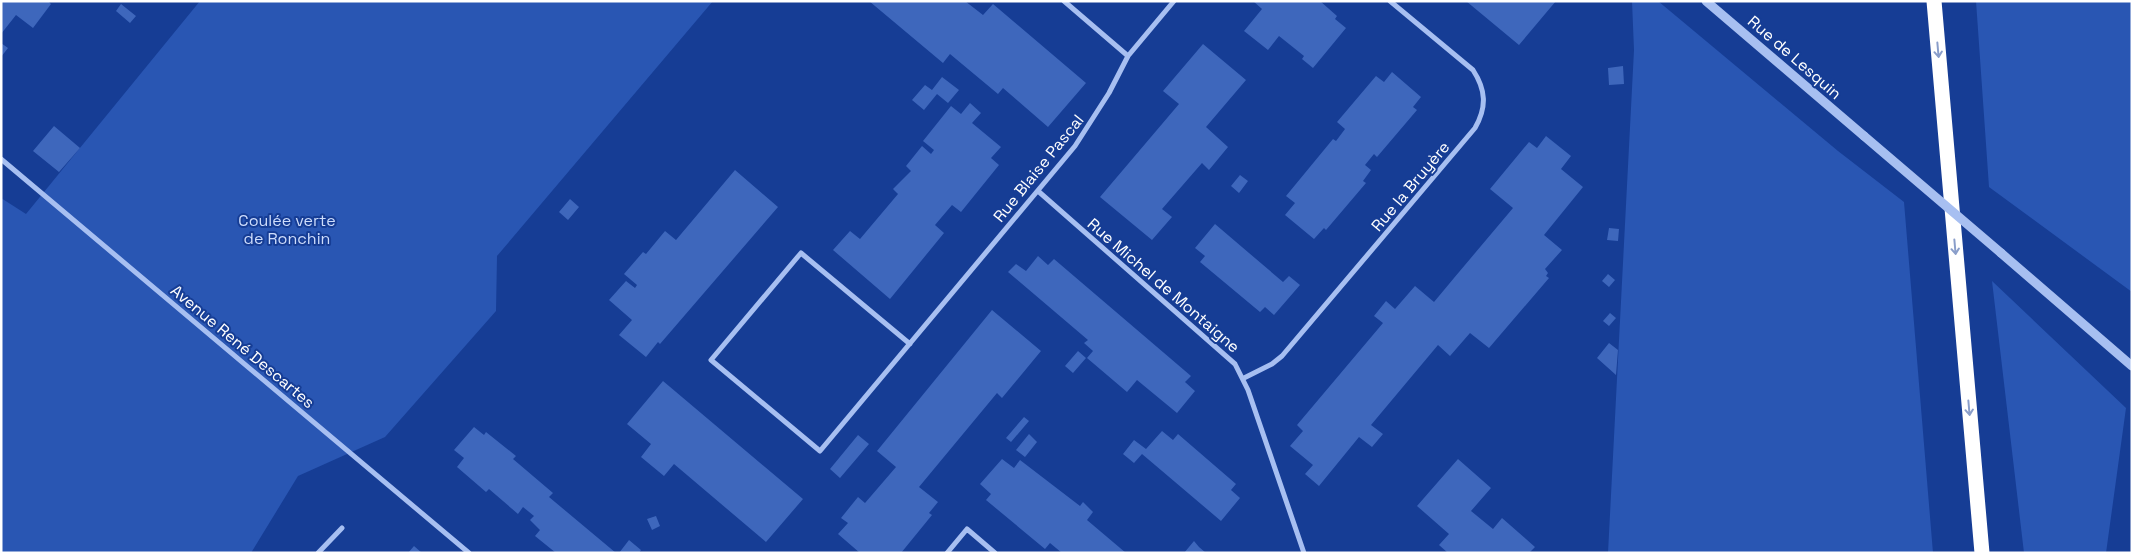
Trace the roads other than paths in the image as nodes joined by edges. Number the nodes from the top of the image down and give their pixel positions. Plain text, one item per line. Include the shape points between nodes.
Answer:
1 (1064, 1) edge
2 (1174, 1) edge
3 (1390, 1) edge
4 (1706, 1) edge
5 (1934, 1) edge
6 (1128, 56) junction
7 (1, 159) edge
8 (1038, 191) junction
9 (910, 344) junction
10 (2132, 366) edge
11 (1244, 378) junction
12 (342, 528) dead end
13 (318, 553) edge
14 (469, 553) edge
15 (947, 553) edge
16 (995, 553) edge
17 (1304, 553) edge
18 (1982, 553) edge

1 - 6 street
2 - 6 street, Rue Blaise Pascal
3 - 11 street, Rue la Bruyère via 1473,70 1484,92 1482,116 1282,356
4 - 10 street, Rue de Lesquin, bridge
5 -> 18 highway
6 - 8 street, Rue Blaise Pascal via 1092,121
7 - 14 street, Avenue René Descartes
8 - 9 street, Rue Blaise Pascal
8 - 11 street, Rue Michel de Montaigne via 1228,357
9 - 9 street, Rue Blaise Pascal via 801,253 711,360 820,451
11 - 17 street, Rue Michel de Montaigne
12 - 13 street
15 - 16 street via 967,529

